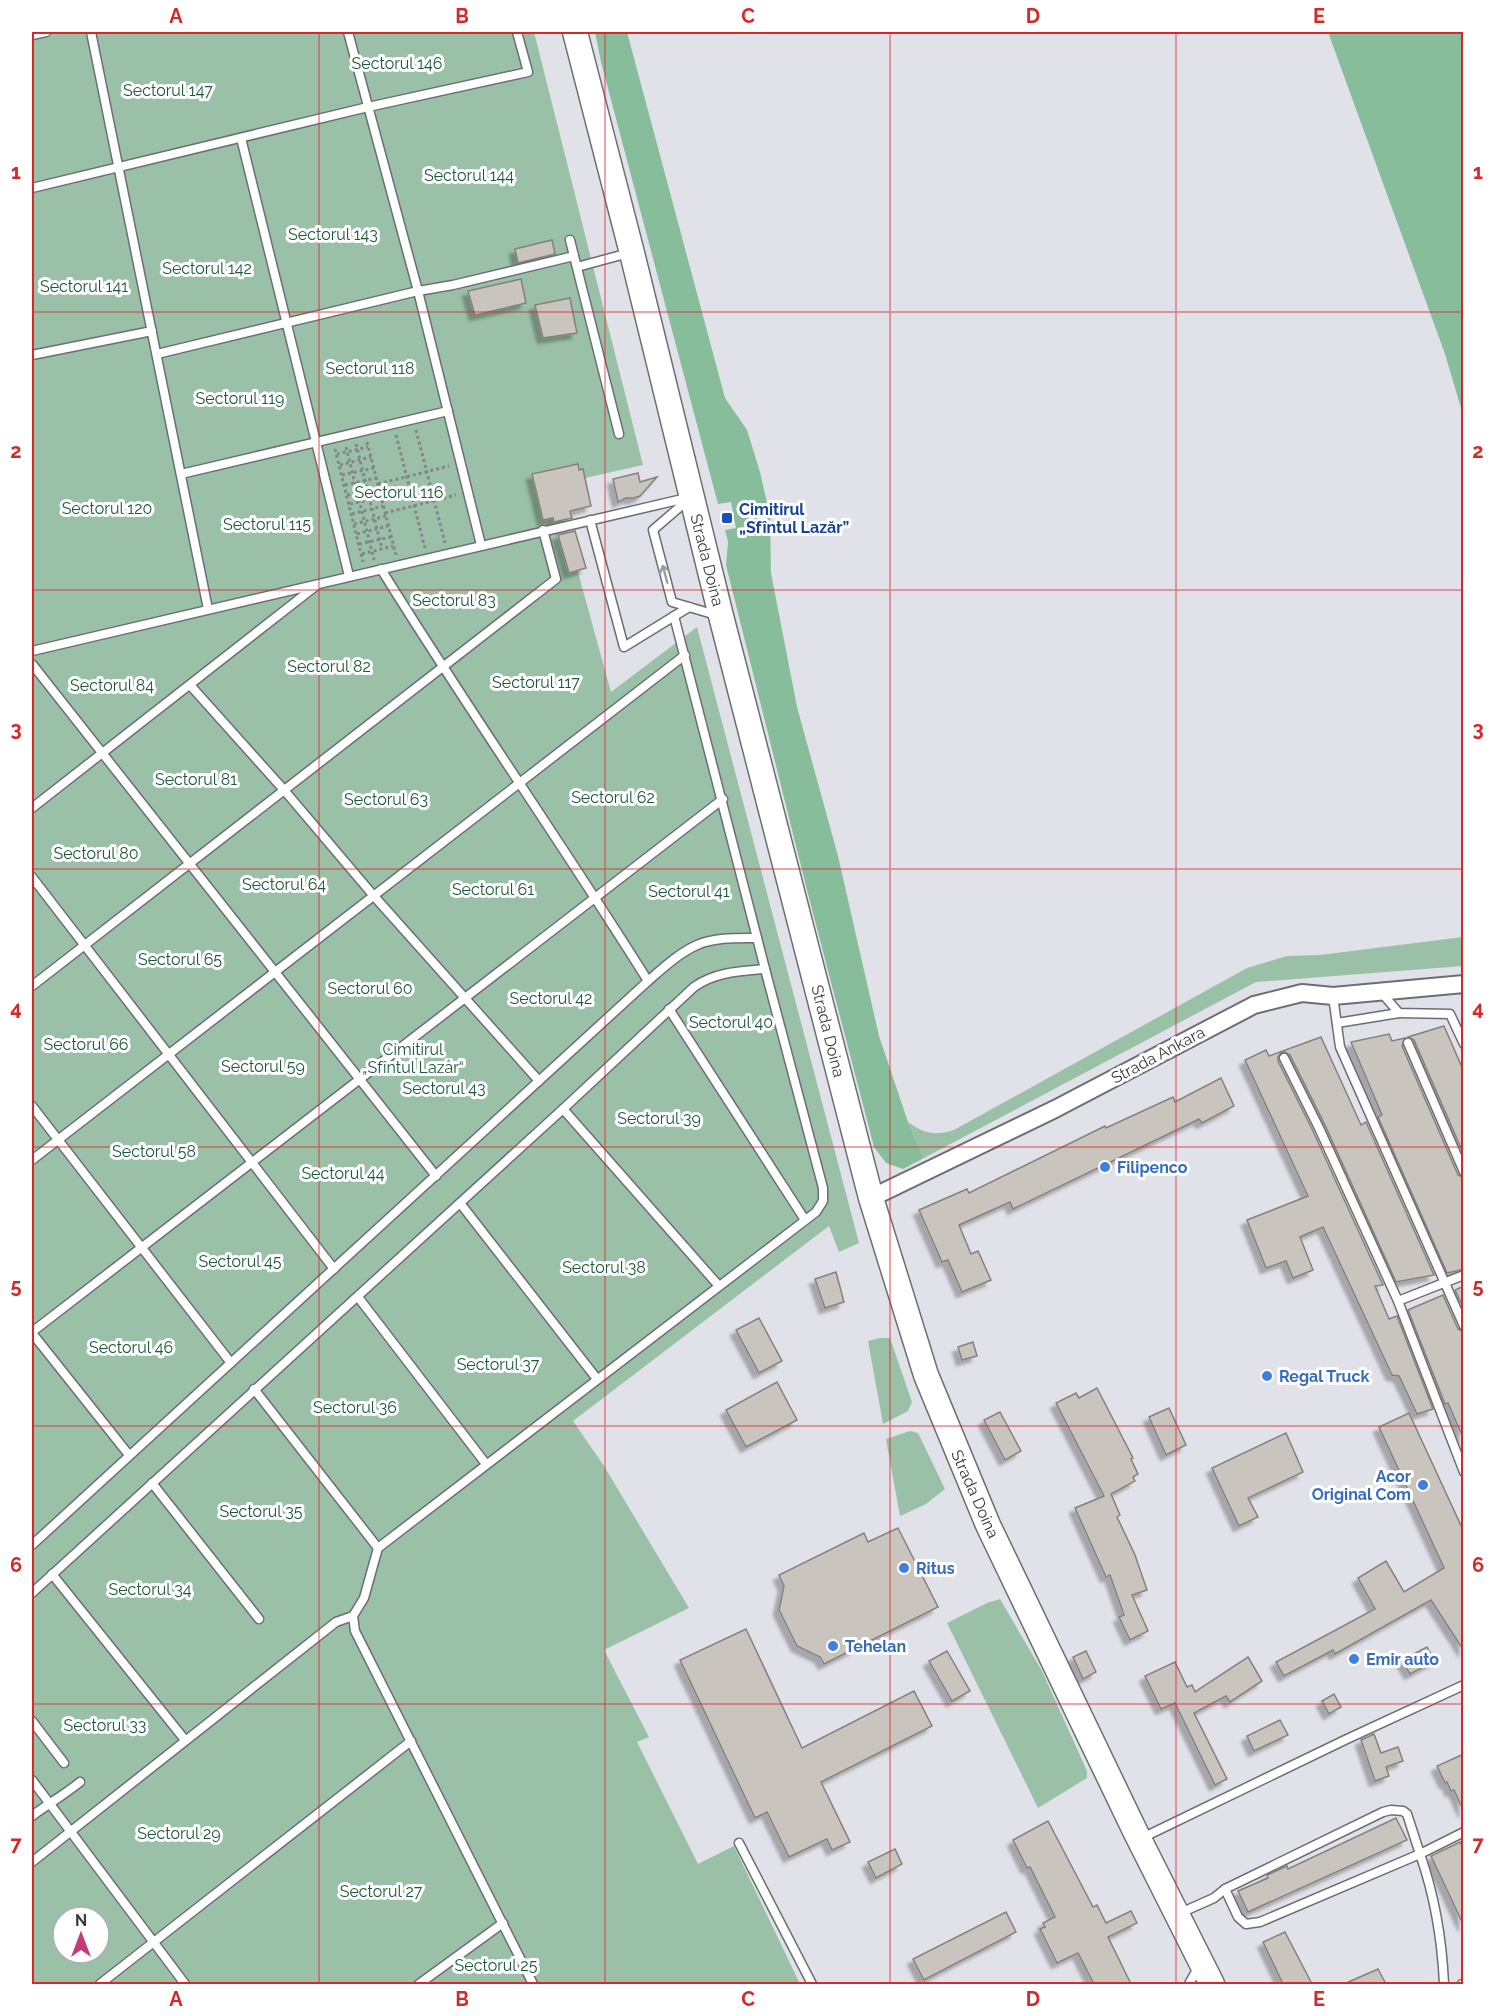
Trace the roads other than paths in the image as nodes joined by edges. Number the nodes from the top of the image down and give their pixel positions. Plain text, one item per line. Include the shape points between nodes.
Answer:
1 (46, 32) edge
2 (91, 32) edge
3 (348, 32) edge
4 (517, 32) edge
5 (575, 32) edge
6 (32, 35) edge
7 (368, 107) junction
8 (241, 138) junction
9 (119, 166) junction
10 (32, 188) edge
11 (570, 240) dead end
12 (632, 253) junction
13 (574, 256) junction
14 (577, 267) junction
15 (417, 291) junction
16 (288, 324) junction
17 (152, 331) junction
18 (157, 354) junction
19 (32, 355) edge
20 (448, 411) junction
21 (619, 434) dead end
22 (316, 442) junction
23 (181, 474) junction
24 (691, 497) junction
25 (590, 520) junction
26 (543, 530) junction
27 (481, 545) junction
28 (378, 565) junction
29 (349, 576) junction
30 (321, 582) junction
31 (689, 607) junction
32 (208, 609) junction
33 (674, 616) junction
34 (721, 616) junction
35 (32, 651) edge
36 (685, 655) junction
37 (32, 664) edge
38 (442, 668) junction
39 (190, 686) junction
40 (102, 754) junction
41 (520, 784) junction
42 (284, 790) junction
43 (723, 800) junction
44 (32, 808) edge
45 (189, 863) junction
46 (32, 877) edge
47 (373, 895) junction
48 (595, 897) junction
49 (757, 938) junction
50 (84, 945) junction
51 (765, 969) junction
52 (275, 972) junction
53 (648, 981) junction
54 (1464, 984) edge
55 (32, 986) edge
56 (1380, 991) junction
57 (1333, 996) junction
58 (466, 998) junction
59 (669, 1009) junction
60 (1399, 1013) junction
61 (1337, 1023) junction
62 (1408, 1043) dead end
63 (1464, 1044) edge
64 (168, 1054) junction
65 (1284, 1058) dead end
66 (360, 1079) junction
67 (539, 1081) junction
68 (32, 1106) edge
69 (563, 1109) junction
70 (58, 1140) junction
71 (32, 1160) edge
72 (252, 1162) junction
73 (1464, 1172) edge
74 (436, 1176) junction
75 (871, 1198) junction
76 (459, 1203) junction
77 (805, 1220) junction
78 (140, 1247) junction
79 (334, 1269) junction
80 (1464, 1275) edge
81 (1444, 1282) junction
82 (719, 1286) junction
83 (358, 1297) junction
84 (1398, 1301) junction
85 (1464, 1326) edge
86 (32, 1332) edge
87 (231, 1363) junction
88 (597, 1379) junction
89 (254, 1389) junction
90 (129, 1455) junction
91 (486, 1464) junction
92 (1464, 1472) edge
93 (152, 1483) junction
94 (32, 1545) edge
95 (378, 1548) junction
96 (52, 1574) junction
97 (32, 1593) edge
98 (353, 1616) junction
99 (259, 1619) dead end
100 (1464, 1685) edge
101 (32, 1721) edge
102 (185, 1740) junction
103 (411, 1741) junction
104 (64, 1763) dead end
105 (32, 1780) edge
106 (80, 1782) dead end
107 (49, 1803) junction
108 (32, 1816) edge
109 (71, 1832) junction
110 (1464, 1832) edge
111 (1139, 1840) junction
112 (739, 1843) dead end
113 (1420, 1854) junction
114 (32, 1862) edge
115 (1225, 1889) junction
116 (1176, 1915) junction
117 (502, 1923) junction
118 (153, 1942) junction
119 (1201, 1962) junction
120 (100, 1984) edge
121 (185, 1984) edge
122 (419, 1984) edge
123 (533, 1984) edge
124 (812, 1984) edge
125 (1189, 1984) edge
126 (1212, 1984) edge
127 (1444, 1984) edge

1 - 6 lane
2 - 9 lane
3 - 7 lane
4 - 7 lane via 528,72
5 - 12 main road, Strada Doina
7 - 8 lane
7 - 15 lane
8 - 9 lane
8 - 16 lane
9 - 10 lane
9 - 17 lane
11 - 13 lane
12 - 14 lane
12 - 24 main road, Strada Doina
13 - 14 lane
13 - 15 lane
14 - 21 lane
15 - 16 lane
15 - 20 lane
16 - 18 lane
16 - 22 lane
17 - 18 lane
17 - 19 lane
18 - 23 lane
20 - 22 lane
20 - 27 lane
22 - 23 lane
22 - 29 lane
23 - 32 lane
24 - 25 lane
31 -> 24 lane via 672,602 653,530
24 - 34 main road, Strada Doina
25 - 26 lane
25 - 33 lane via 624,647
26 - 27 lane
26 - 38 lane via 556,579
27 - 28 lane
28 - 29 lane
28 - 38 lane
29 - 30 lane
30 - 32 lane
30 - 39 lane
31 - 33 lane
31 - 34 lane
32 - 35 lane
33 - 36 lane
34 - 75 main road, Strada Doina
36 - 41 lane
36 - 43 lane
37 - 40 lane
38 - 41 lane
38 - 42 lane
39 - 40 lane
39 - 42 lane
40 - 44 lane
40 - 45 lane
41 - 47 lane
41 - 48 lane
42 - 45 lane
42 - 47 lane
43 - 48 lane
43 - 49 lane
45 - 50 lane
45 - 52 lane
46 - 50 lane
47 - 52 lane
47 - 58 lane
48 - 53 lane
48 - 58 lane
49 - 51 lane
49 - 53 lane via 698,944
50 - 55 lane
50 - 64 lane
51 - 59 lane via 704,980
51 - 77 lane via 823,1188 821,1206
52 - 64 lane
52 - 66 lane
53 - 67 lane
54 - 56 street, Strada Ankara
56 - 57 street, Strada Ankara
56 - 60 lane
57 - 61 lane
57 - 75 street, Strada Ankara via 1302,993 1254,1005 1055,1109
58 - 66 lane
58 - 67 lane
59 - 69 lane
59 - 77 lane
60 - 61 lane
60 - 63 lane via 1450,1014
61 - 81 lane via 1340,1047
62 - 73 lane
64 - 70 lane
64 - 72 lane
65 - 84 lane
66 - 72 lane
66 - 74 lane
67 - 74 lane
68 - 70 lane
69 - 76 lane
69 - 82 lane
70 - 71 lane
70 - 78 lane
72 - 78 lane
72 - 79 lane
74 - 79 lane
75 - 111 main road, Strada Doina via 926,1376 947,1430 988,1525
76 - 83 lane
76 - 88 lane
77 - 82 lane
78 - 86 lane
78 - 87 lane
79 - 87 lane
80 - 81 lane
81 - 84 lane
81 - 85 lane
82 - 88 lane
83 - 89 lane
83 - 91 lane
84 - 92 lane
86 - 90 lane
87 - 90 lane
88 - 91 lane
89 - 93 lane
89 - 95 lane
90 - 94 lane
91 - 95 lane
93 - 96 lane
93 - 99 lane
95 - 98 lane via 364,1598
96 - 97 lane
96 - 102 lane
98 - 102 lane via 336,1622
98 - 103 lane via 355,1631
100 - 111 lane
101 - 104 lane
102 - 109 lane
103 - 117 lane
103 - 118 lane
105 - 107 lane
106 - 107 lane
107 - 108 lane
107 - 109 lane
109 - 114 lane
109 - 118 lane
110 - 113 lane
111 - 116 main road, Strada Doina
112 - 124 lane
113 - 115 lane via 1252,1923 1238,1917
113 - 115 lane via 1407,1814 1391,1810
113 - 127 lane via 1440,1931
115 - 116 lane
116 - 119 main road, Strada Doina
117 - 122 lane
117 - 123 lane
118 - 120 lane
118 - 121 lane
119 - 125 lane
119 - 126 main road, Strada Doina

